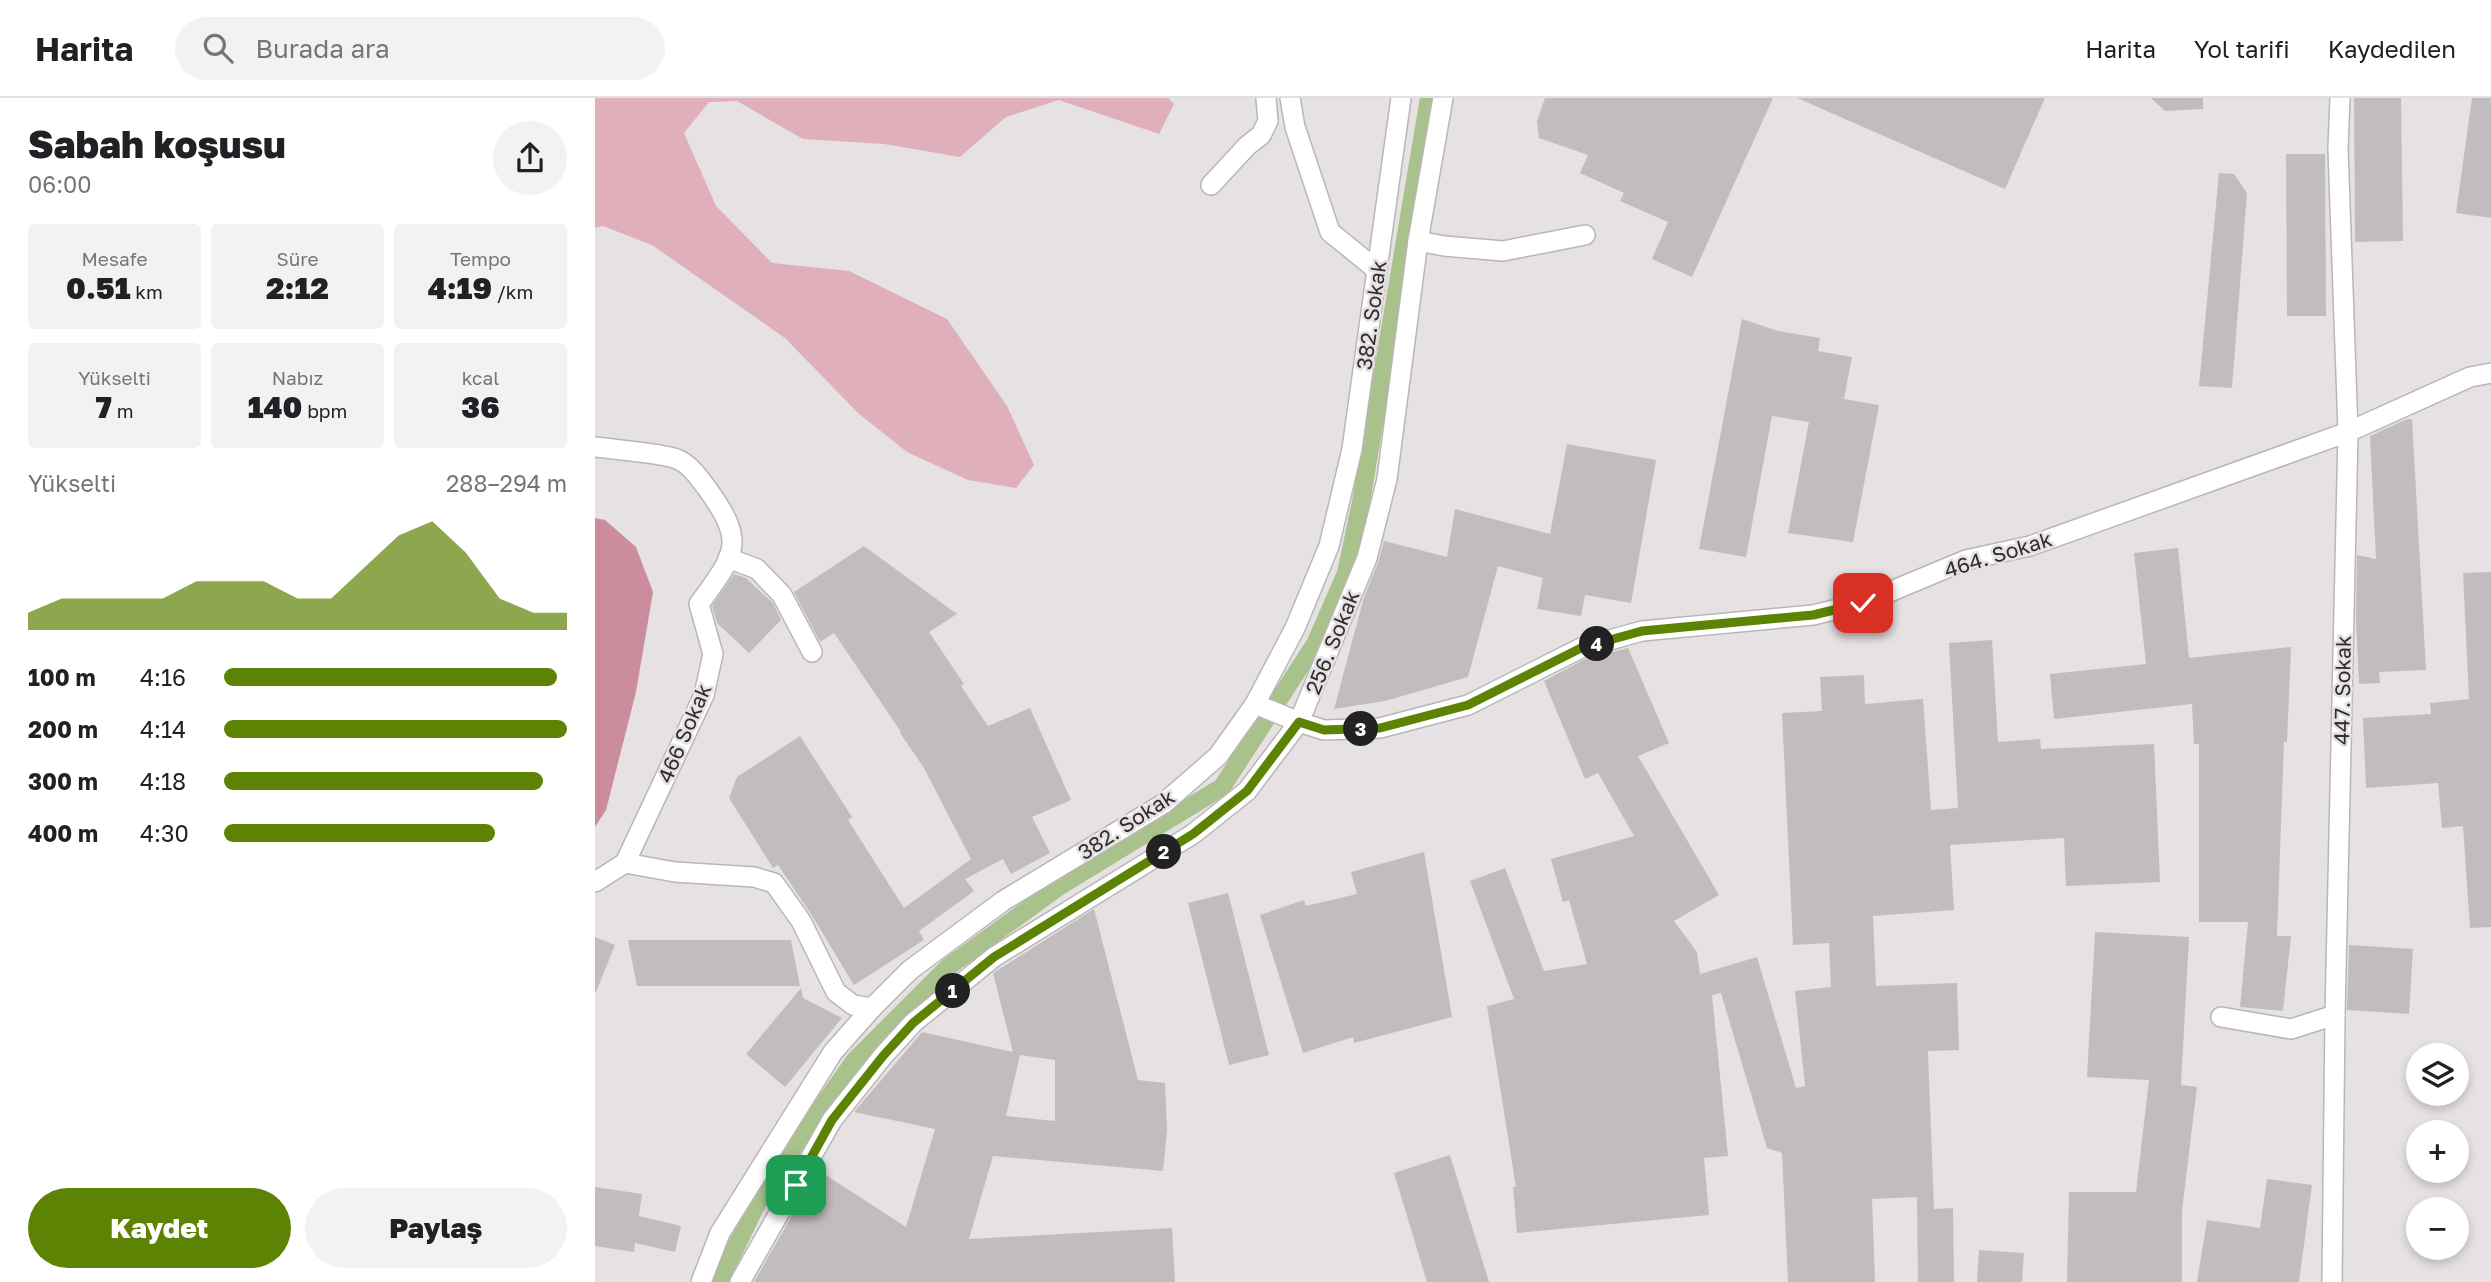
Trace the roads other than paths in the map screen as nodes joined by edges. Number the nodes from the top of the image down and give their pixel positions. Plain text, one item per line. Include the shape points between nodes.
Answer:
1 (1266, 98) edge
2 (1290, 98) edge
3 (1401, 98) edge
4 (1443, 98) edge
5 (2340, 98) edge
6 (1211, 185) dead end
7 (1585, 234) dead end
8 (1418, 241) junction
9 (1377, 270) junction
10 (2491, 373) edge
11 (2348, 432) junction
12 (595, 447) edge
13 (728, 558) junction
14 (811, 652) dead end
15 (1256, 705) junction
16 (1292, 720) junction
17 (625, 863) junction
18 (595, 882) edge
19 (871, 1008) junction
20 (2335, 1015) junction
21 (2221, 1017) dead end
22 (701, 1282) edge
23 (740, 1282) edge
24 (2332, 1282) edge

1 - 6 street via 1268,121 1261,135
2 - 9 street via 1295,127 1330,232
3 - 9 street, 382. Sokak
4 - 8 street, 256. Sokak
5 - 11 street, 447. Sokak
7 - 8 street via 1503,251
8 - 16 street, 256. Sokak via 1387,479 1367,558
9 - 15 street, 382. Sokak via 1352,449 1329,546
10 - 11 street, 464. Sokak via 2470,377
11 - 16 street, 464. Sokak via 2030,546 1966,560 1863,603 1813,615 1642,631 1581,648 1468,705 1380,728 1324,730
11 - 20 street, 447. Sokak
12 - 13 street, 466 Sokak via 684,462 729,520 734,541
13 - 14 street via 757,569 782,595
13 - 17 street, 466 Sokak via 699,604 713,654 704,695
15 - 16 street, 464. Sokak
15 - 19 street, 382. Sokak via 1218,756 1163,804 1003,901 910,970
16 - 23 street, 256. Sokak via 1247,791 1193,834 994,957 913,1023 832,1120
17 - 18 street
17 - 19 street via 774,883 801,921 837,992 853,1005
19 - 22 street, 382. Sokak via 833,1052 720,1233
20 - 21 street via 2291,1029
20 - 24 street, 447. Sokak

